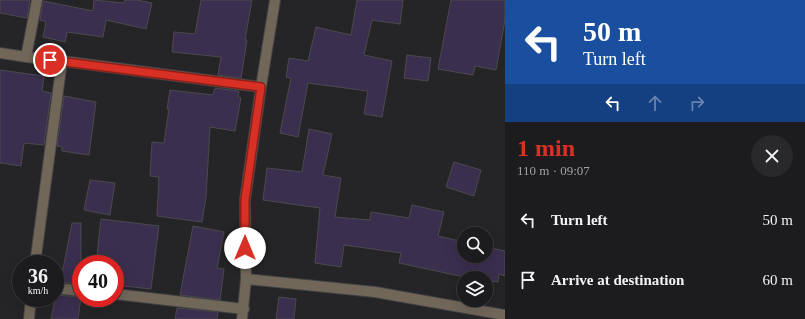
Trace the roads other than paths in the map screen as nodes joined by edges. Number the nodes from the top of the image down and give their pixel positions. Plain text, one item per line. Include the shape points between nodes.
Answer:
1 (38, 0) edge
2 (274, 0) edge
3 (0, 53) edge
4 (26, 57) junction
5 (62, 61) junction
6 (261, 87) junction
7 (36, 255) edge
8 (246, 279) junction
9 (124, 295) edge
10 (31, 307) edge
11 (243, 314) edge
12 (505, 315) edge
13 (29, 319) edge

1 - 4 street
2 - 6 street
3 - 4 street
4 - 5 street
5 - 6 street
5 - 7 street
6 - 8 street via 245,200
8 - 11 street
8 - 12 street via 375,292
9 - 11 street
10 - 13 street

